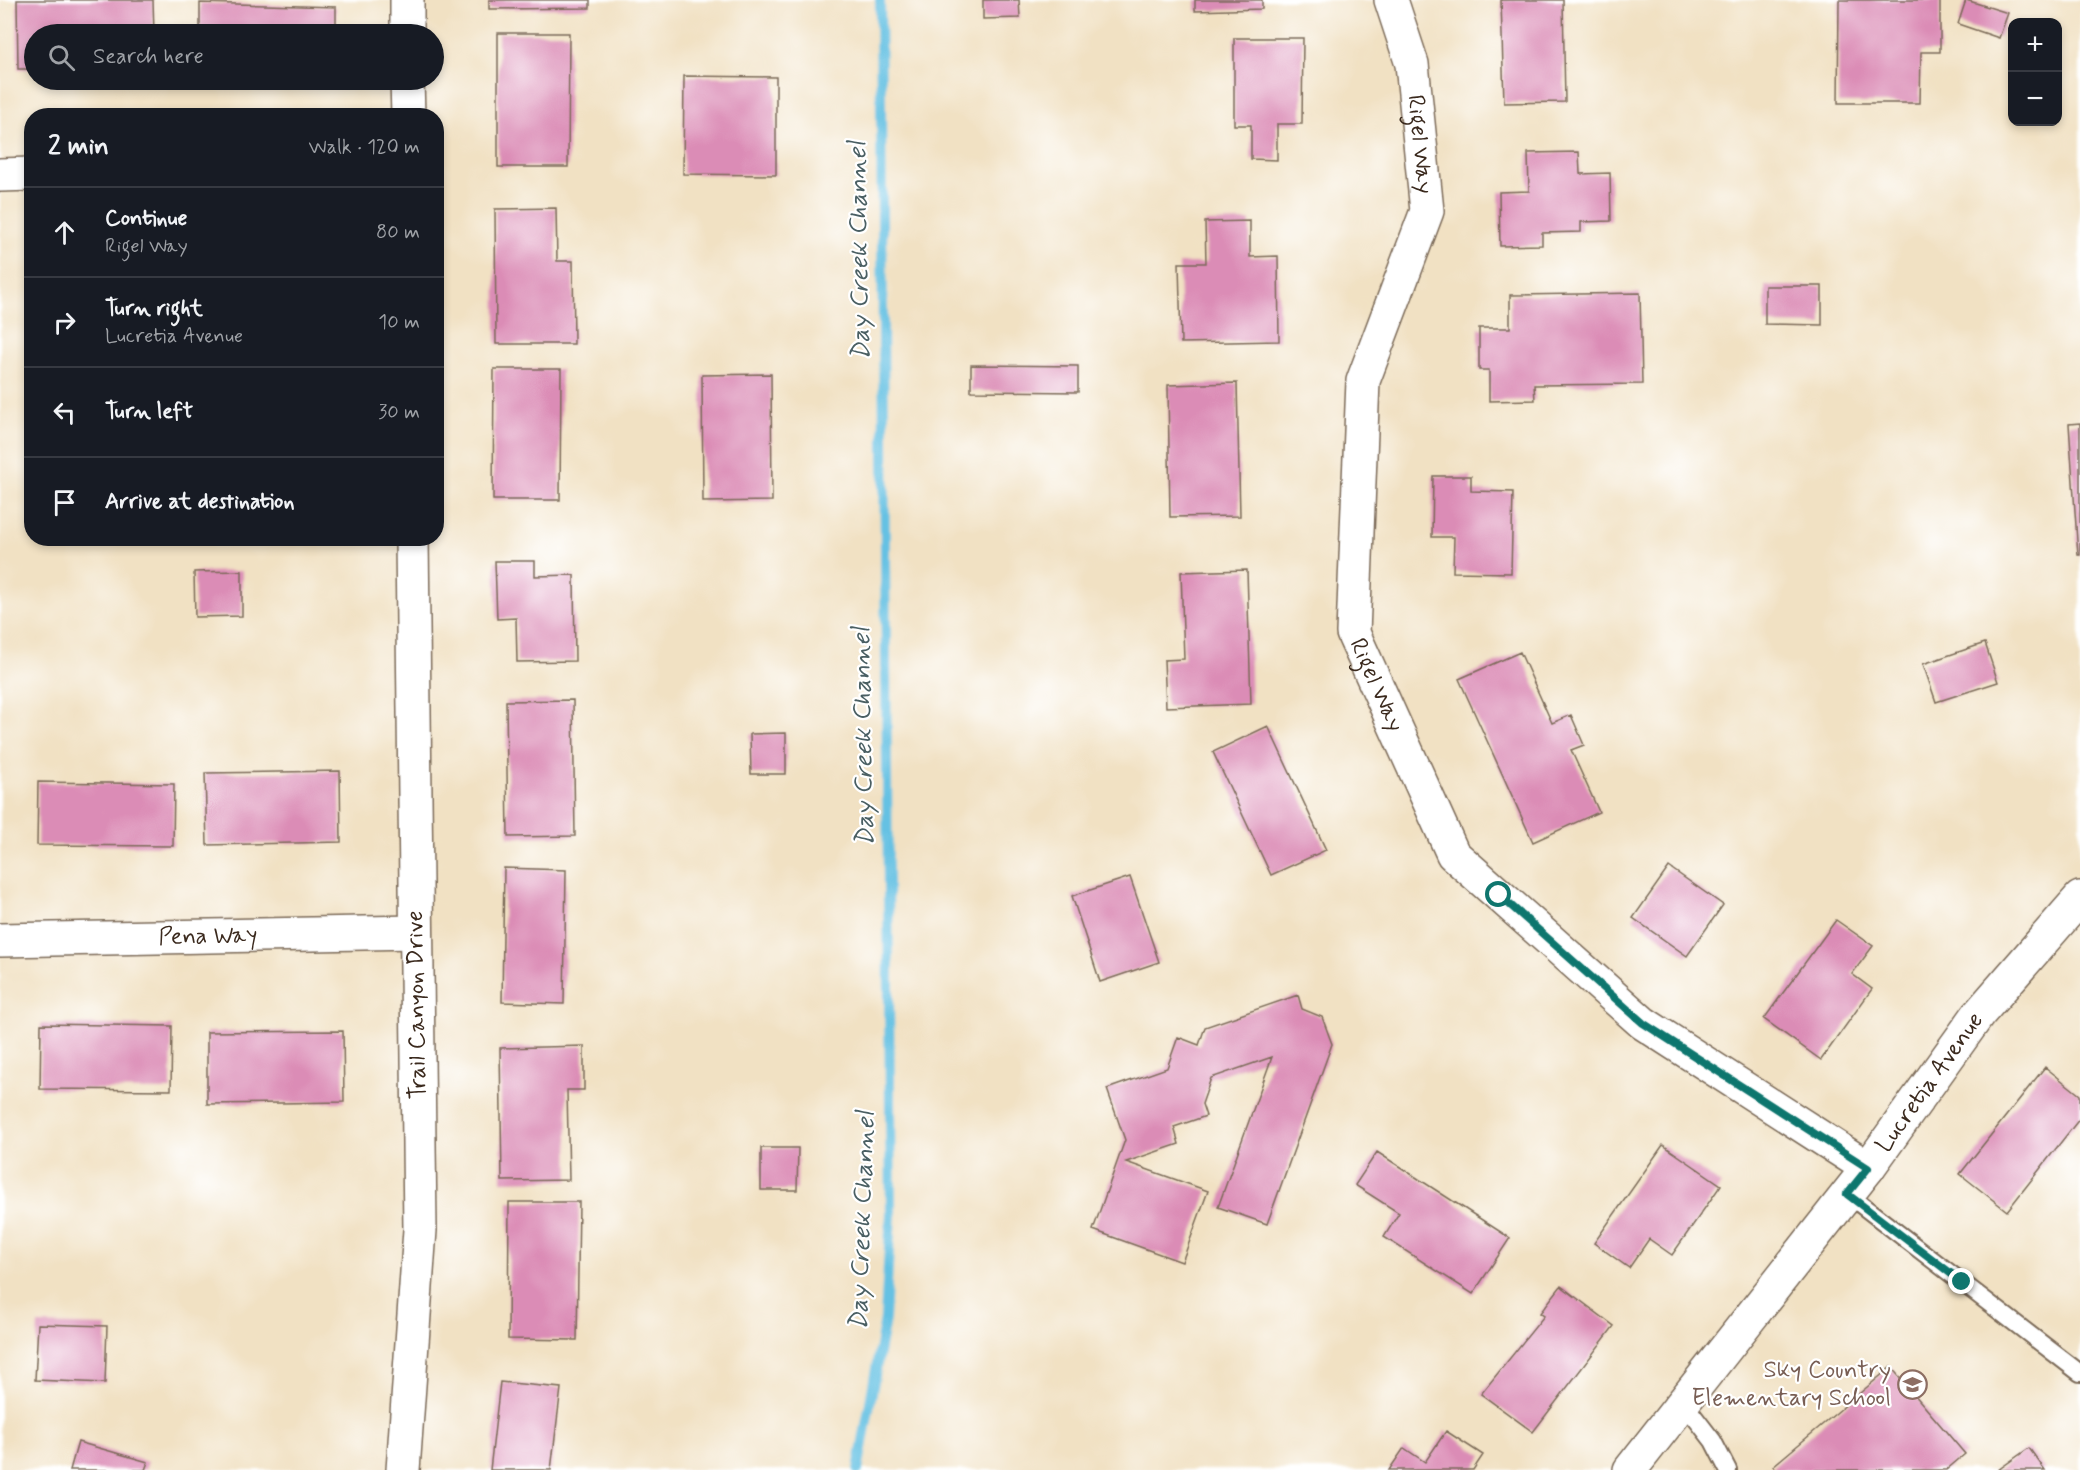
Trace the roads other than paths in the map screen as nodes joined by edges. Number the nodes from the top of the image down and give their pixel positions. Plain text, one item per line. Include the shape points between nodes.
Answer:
1 (407, 0) edge
2 (1391, 0) edge
3 (407, 24) edge
4 (407, 90) edge
5 (408, 108) edge
6 (24, 174) edge
7 (0, 175) edge
8 (412, 546) edge
9 (2080, 898) edge
10 (416, 932) junction
11 (0, 940) edge
12 (1868, 1168) junction
13 (1847, 1194) junction
14 (2080, 1373) edge
15 (1683, 1402) junction
16 (404, 1470) edge
17 (1630, 1470) edge
18 (1728, 1470) edge

1 - 3 street
2 - 12 street, Rigel Way via 1412,64 1427,211 1362,381 1353,633 1453,854 1643,1023
4 - 5 street
6 - 7 street
8 - 10 street, Trail Canyon Drive
9 - 12 street, Lucretia Avenue via 1978,1015
10 - 11 street, Pena Way
10 - 16 street, Trail Canyon Drive via 420,1230
12 - 13 street, Lucretia Avenue
13 - 14 lane
13 - 15 street, Lucretia Avenue
15 - 17 street, Lucretia Avenue
15 - 18 lane via 1713,1441

